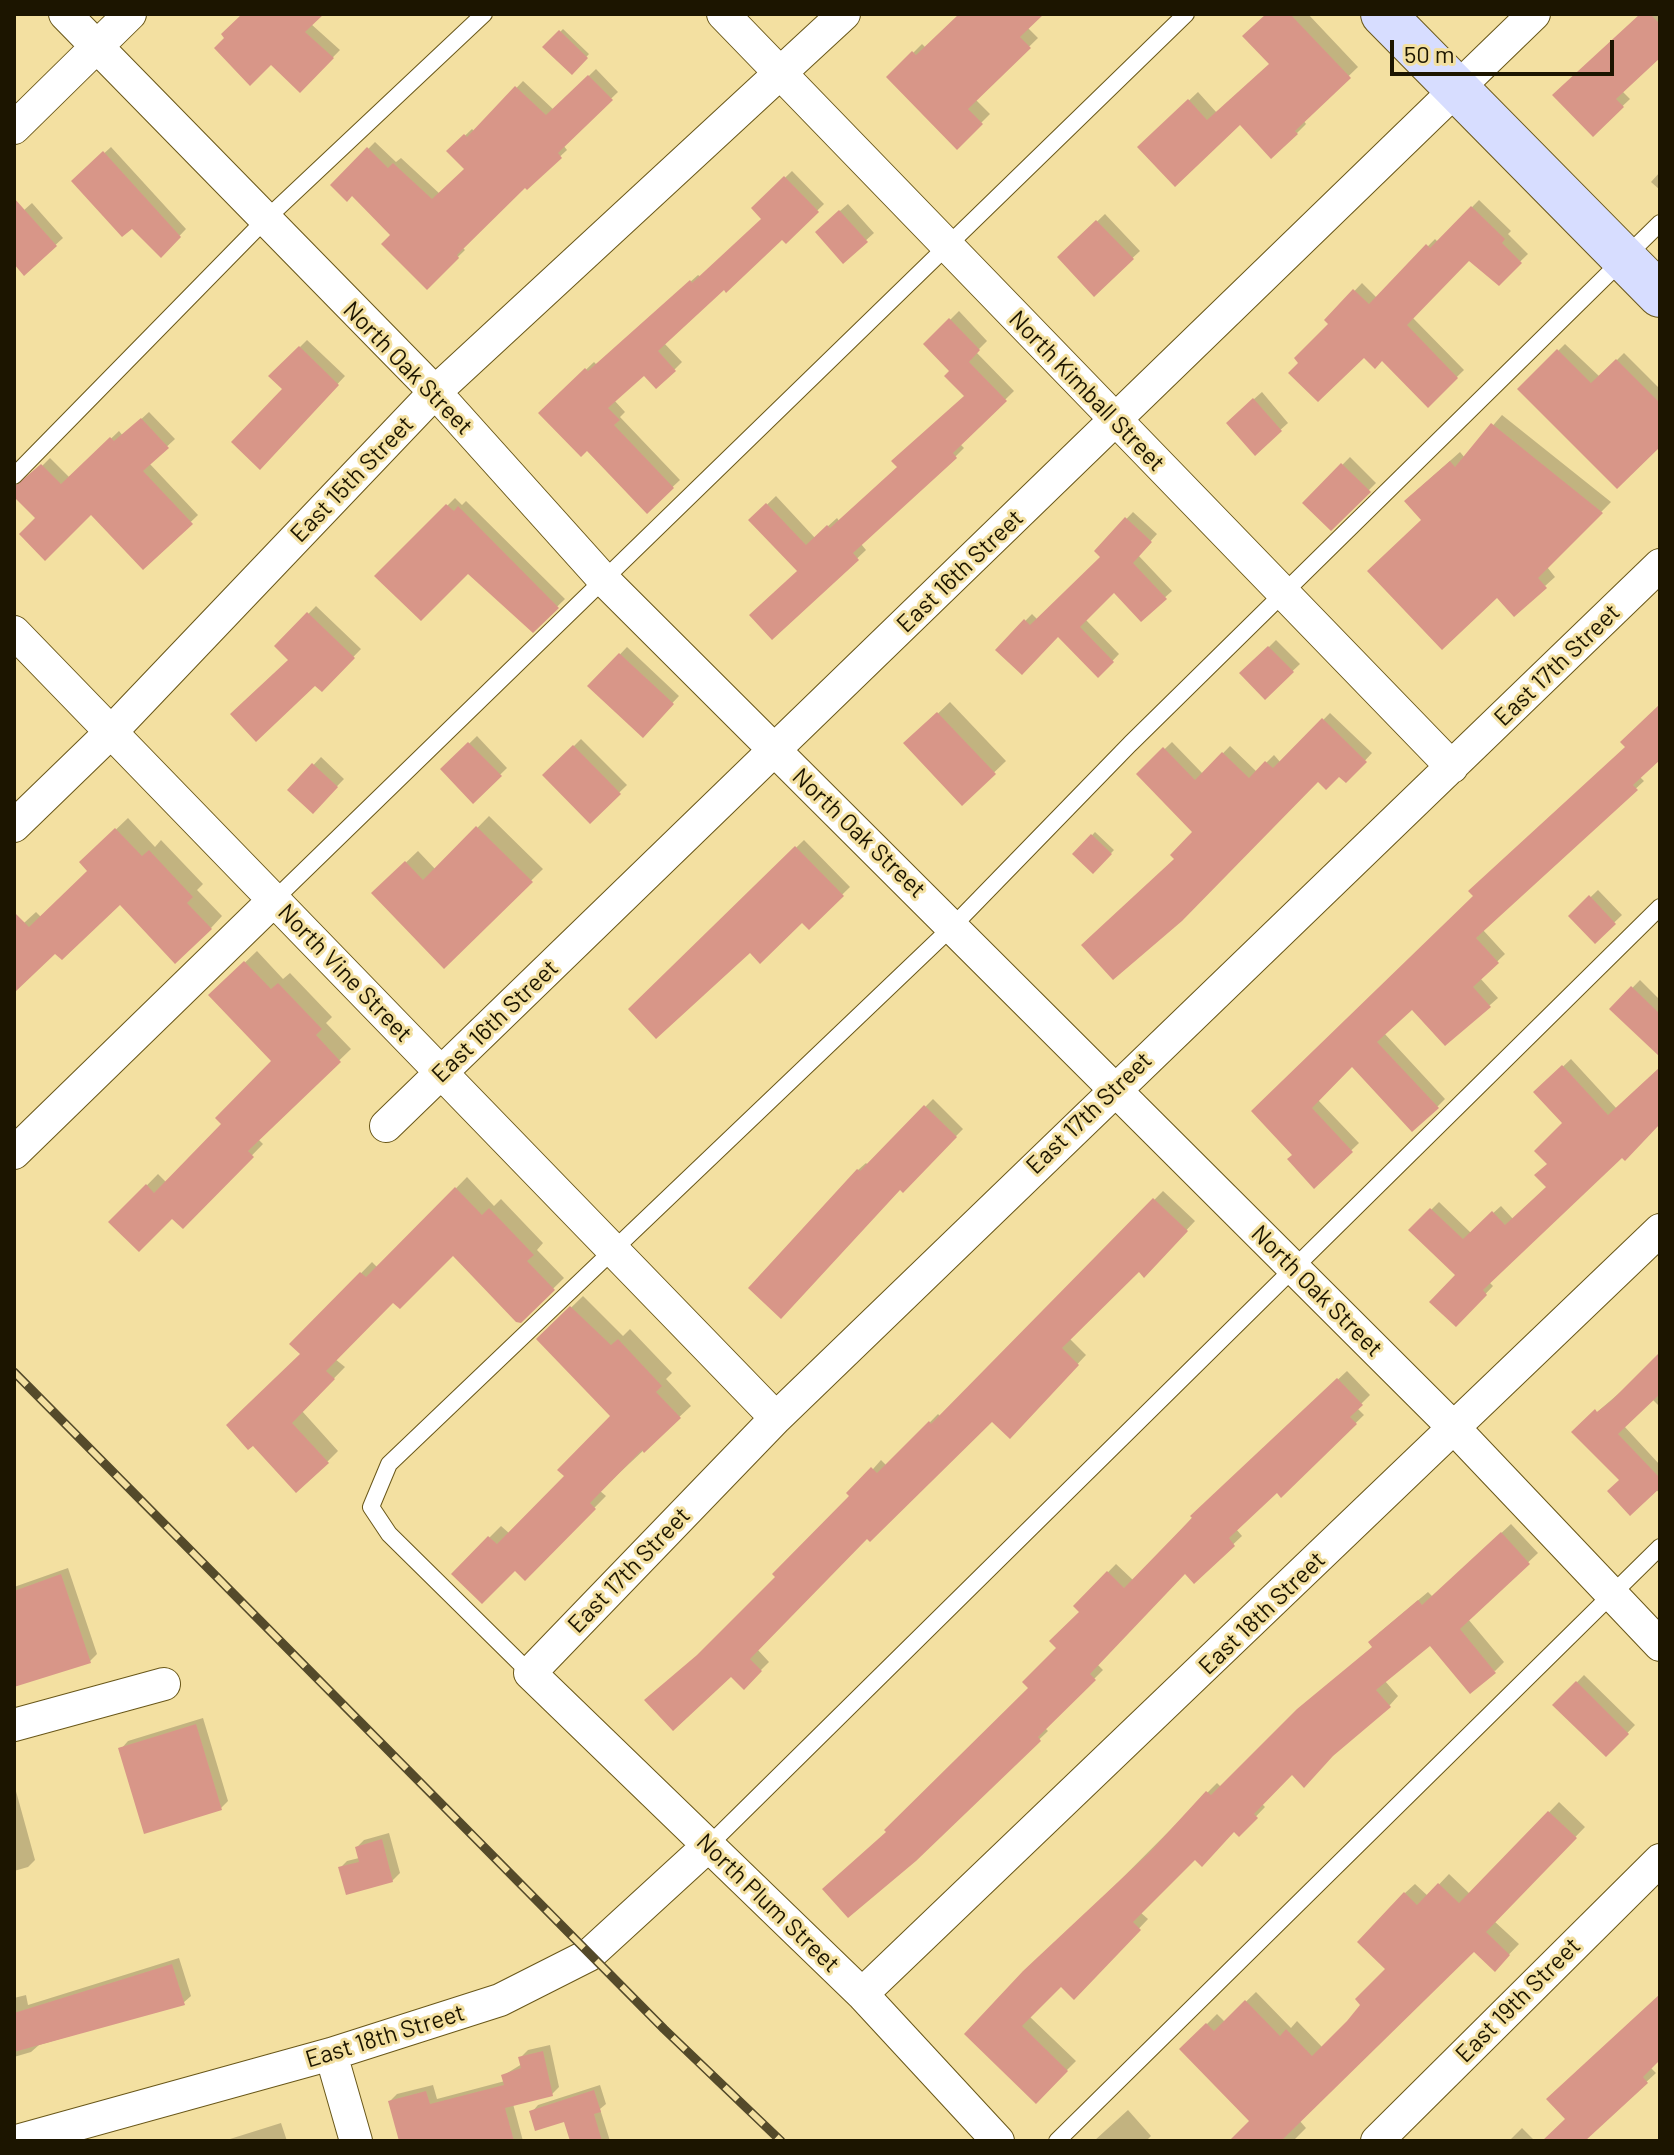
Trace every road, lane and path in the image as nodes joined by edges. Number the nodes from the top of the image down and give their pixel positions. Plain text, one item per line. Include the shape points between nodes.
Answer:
1 (65, 14) edge
2 (130, 14) edge
3 (484, 14) edge
4 (723, 14) edge
5 (844, 14) edge
6 (1186, 14) edge
7 (1383, 14) edge
8 (1534, 14) edge
9 (98, 46) junction
10 (782, 75) junction
11 (1456, 89) junction
12 (14, 128) edge
13 (265, 220) junction
14 (1660, 223) edge
15 (947, 246) junction
16 (1623, 259) junction
17 (1660, 295) edge
18 (435, 392) junction
19 (1115, 420) junction
20 (14, 476) edge
21 (1660, 565) edge
22 (603, 579) junction
23 (1283, 593) junction
24 (14, 632) edge
25 (111, 732) junction
26 (775, 751) junction
27 (1452, 767) junction
28 (14, 826) edge
29 (274, 900) junction
30 (1660, 907) edge
31 (953, 926) junction
32 (442, 1073) junction
33 (1115, 1088) junction
34 (386, 1126) dead end
35 (14, 1153) edge
36 (1660, 1230) edge
37 (613, 1250) junction
38 (1293, 1268) junction
39 (776, 1418) junction
40 (1455, 1429) junction
41 (1660, 1547) edge
42 (1611, 1595) junction
43 (1660, 1645) edge
44 (530, 1673) junction
45 (164, 1684) dead end
46 (14, 1725) edge
47 (708, 1846) junction
48 (1660, 1860) edge
49 (862, 1994) junction
50 (331, 2054) junction
51 (17, 2141) edge
52 (356, 2141) edge
53 (998, 2141) edge
54 (1057, 2141) edge
55 (1377, 2141) edge

1 - 9 street, North Oak Street
2 - 9 street
3 - 13 lane
4 - 10 street, North Kimball Street
5 - 10 street, East 15th Street
6 - 15 lane
7 - 11 main road
8 - 11 street, East 16th Street
9 - 12 street
9 - 13 street, North Oak Street
10 - 15 street, North Kimball Street
10 - 18 street, East 15th Street
11 - 16 main road
11 - 19 street, East 16th Street
13 - 18 street, North Oak Street
13 - 20 lane
14 - 16 lane
15 - 19 street, North Kimball Street
15 - 22 lane
16 - 17 main road
16 - 23 lane
18 - 22 street, North Oak Street
18 - 25 street, East 15th Street
19 - 23 street, North Kimball Street
19 - 26 street, East 16th Street
21 - 27 street, East 17th Street
22 - 26 street, North Oak Street
22 - 29 lane
23 - 27 street, North Kimball Street
23 - 31 lane
24 - 25 street, North Vine Street
25 - 28 street, East 15th Street
25 - 29 street, North Vine Street
26 - 31 street, North Oak Street
26 - 32 street, East 16th Street
27 - 33 street, East 17th Street
29 - 32 street, North Vine Street
29 - 35 street
30 - 38 lane
31 - 33 street, North Oak Street
31 - 37 lane
32 - 34 street, East 16th Street
32 - 37 street, North Vine Street
33 - 38 street, North Oak Street
33 - 39 street, East 17th Street
36 - 40 street, East 18th Street
37 - 39 street, North Vine Street
37 - 44 lane via 389,1464 371,1507 389,1534
38 - 40 street, North Oak Street
38 - 47 lane
39 - 44 street, East 17th Street
40 - 42 street, North Oak Street
40 - 49 street, East 18th Street
41 - 42 lane
42 - 43 street, North Oak Street
42 - 54 lane
44 - 47 street, North Plum Street
45 - 46 street
47 - 49 street, North Plum Street
47 - 50 street, East 18th Street via 589,1955 500,2000
48 - 55 street, East 19th Street
49 - 53 street, North Plum Street
50 - 51 street, East 18th Street
50 - 52 street

